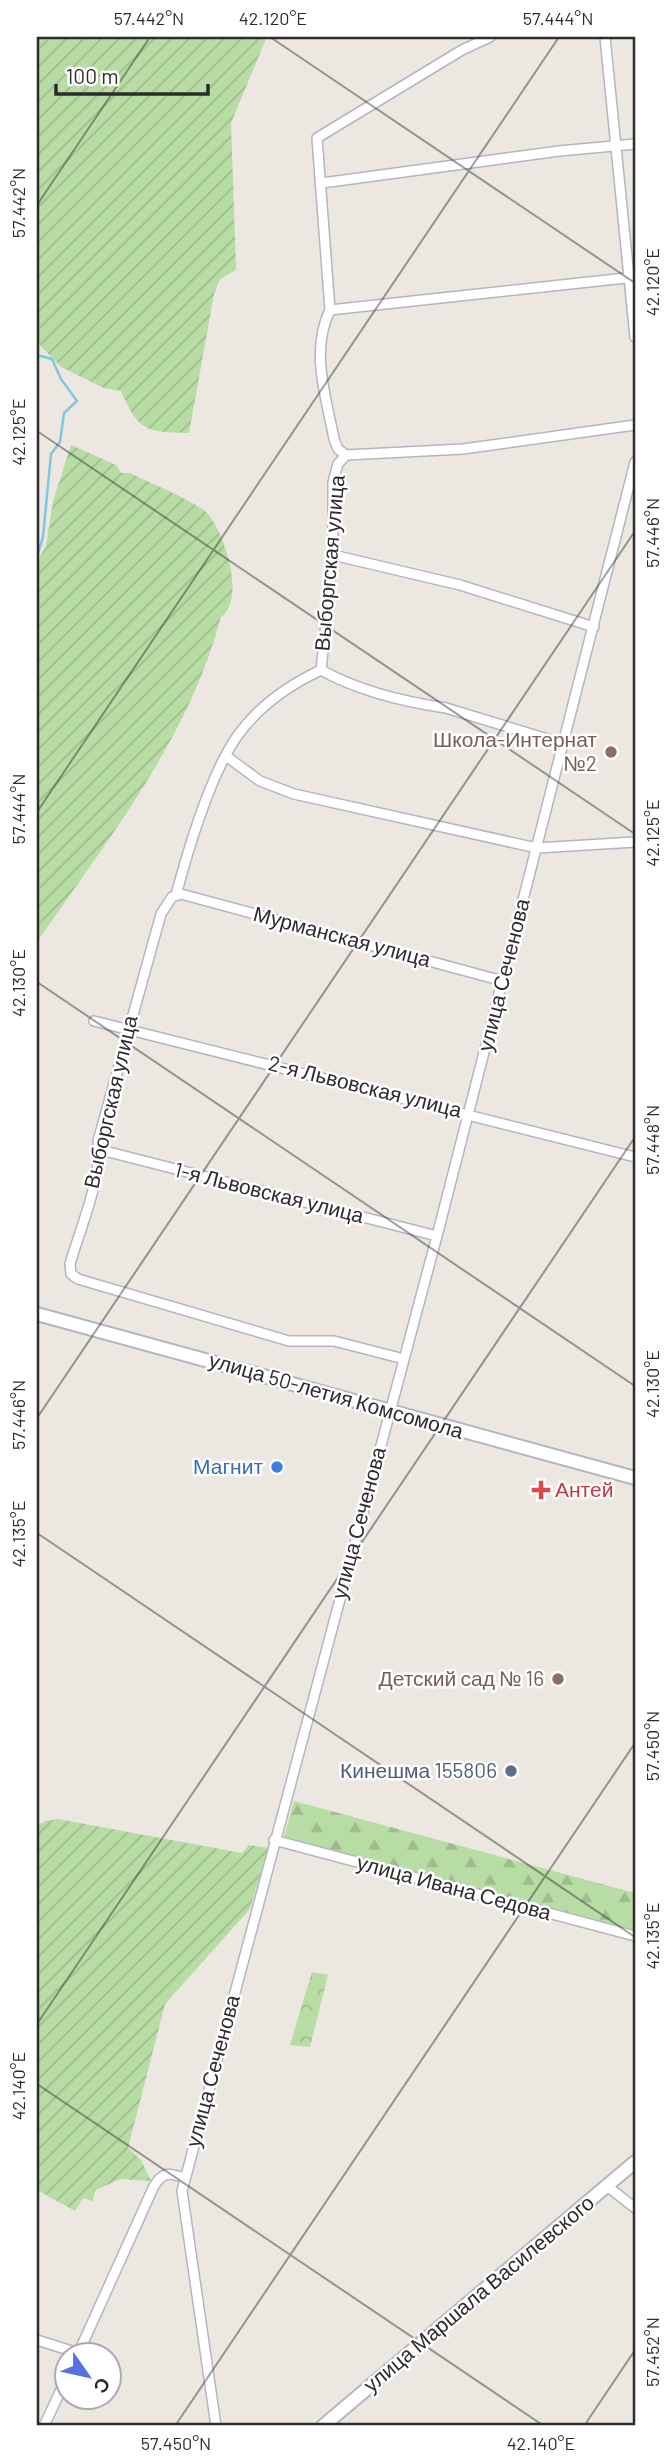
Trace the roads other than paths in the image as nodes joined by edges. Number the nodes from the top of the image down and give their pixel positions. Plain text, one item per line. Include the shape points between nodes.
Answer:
1 (491, 37) edge
2 (605, 37) edge
3 (635, 144) edge
4 (616, 146) junction
5 (322, 183) junction
6 (632, 277) edge
7 (330, 310) junction
8 (635, 337) edge
9 (635, 425) edge
10 (346, 455) junction
11 (635, 462) edge
12 (333, 555) junction
13 (594, 627) junction
14 (321, 670) junction
15 (564, 744) junction
16 (226, 756) junction
17 (635, 842) edge
18 (537, 848) junction
19 (178, 895) junction
20 (503, 981) junction
21 (94, 1021) dead end
22 (128, 1027) junction
23 (468, 1114) junction
24 (101, 1150) junction
25 (635, 1157) edge
26 (436, 1236) junction
27 (37, 1314) edge
28 (404, 1359) junction
29 (389, 1413) junction
30 (635, 1478) edge
31 (274, 1840) junction
32 (635, 1937) edge
33 (635, 2162) edge
34 (185, 2178) junction
35 (607, 2186) junction
36 (635, 2208) edge
37 (84, 2340) edge
38 (52, 2409) edge
39 (44, 2426) edge
40 (216, 2426) edge
41 (323, 2426) edge

1 - 5 street, Выборгская улица via 317,138
2 - 4 street
3 - 4 street
4 - 5 street
4 - 6 street
5 - 7 street, Выборгская улица
6 - 7 street
6 - 8 street
7 - 10 street, Выборгская улица via 322,326 320,366 334,439
9 - 10 street via 463,449
10 - 12 street, Выборгская улица via 333,482
11 - 13 street, улица Сеченова
12 - 13 street via 460,585
12 - 14 street, Выборгская улица
13 - 15 street, улица Сеченова
14 - 15 street via 339,680
14 - 16 street, Выборгская улица via 263,707
15 - 18 street, улица Сеченова
16 - 18 street via 260,781 293,794
16 - 19 street, Выборгская улица via 189,848
17 - 18 street
18 - 20 street, улица Сеченова
19 - 20 street, Мурманская улица
19 - 22 street, Выборгская улица via 161,914
20 - 23 street, улица Сеченова
21 - 22 street, 2-я Львовская улица
22 - 23 street, 2-я Львовская улица
22 - 24 street, Выборгская улица via 98,1141
23 - 25 street, 2-я Львовская улица
23 - 26 street, улица Сеченова
24 - 26 street, 1-я Львовская улица
24 - 28 street, Выборгская улица via 69,1265 71,1274 94,1286 289,1341 334,1341
26 - 28 street, улица Сеченова
27 - 29 main road, улица 50-летия Комсомола
28 - 29 street, улица Сеченова
29 - 30 main road, улица 50-летия Комсомола
29 - 31 street, улица Сеченова
31 - 32 street, улица Ивана Седова
31 - 34 street, улица Сеченова
33 - 35 main road, улица Маршала Василевского
34 - 37 street via 169,2173 158,2179
34 - 40 street, улица Сеченова via 182,2191
35 - 36 street
35 - 41 main road, улица Маршала Василевского
38 - 39 street

